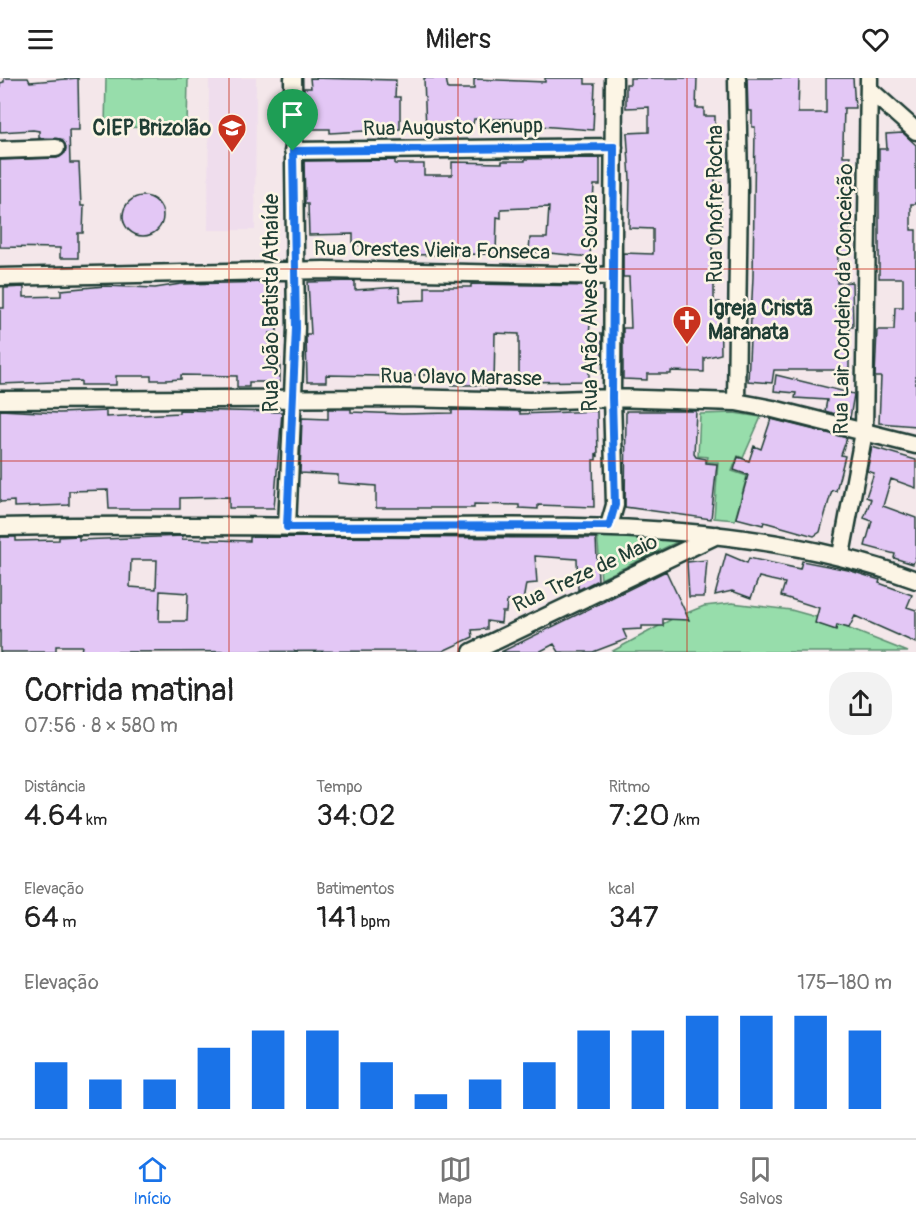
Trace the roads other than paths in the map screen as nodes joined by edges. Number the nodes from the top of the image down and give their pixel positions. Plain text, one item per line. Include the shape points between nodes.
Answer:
1 (293, 78) edge
2 (614, 78) edge
3 (737, 78) edge
4 (870, 84) edge
5 (916, 131) edge
6 (614, 147) junction
7 (56, 148) dead end
8 (0, 150) edge
9 (293, 151) junction
10 (296, 271) junction
11 (612, 276) junction
12 (0, 277) edge
13 (612, 398) junction
14 (0, 400) edge
15 (294, 401) junction
16 (736, 402) junction
17 (864, 432) junction
18 (916, 445) edge
19 (609, 526) junction
20 (0, 527) edge
21 (287, 527) junction
22 (718, 534) junction
23 (841, 555) junction
24 (916, 580) edge
25 (472, 652) edge

1 - 9 street, Rua João Batista Athaíde
2 - 6 street, Rua Arão Alves de Souza
3 - 16 street, Rua Onofre Rocha
4 - 5 street
4 - 17 street, Rua Lair Cordeiro da Conceição
6 - 9 street, Rua Augusto Kenupp
6 - 11 street, Rua Arão Alves de Souza
7 - 8 street
9 - 10 street, Rua João Batista Athaíde
10 - 11 street, Rua Orestes Vieira Fonseca
10 - 12 street, Rua Orestes Vieira Fonseca
10 - 15 street, Rua João Batista Athaíde
11 - 13 street, Rua Arão Alves de Souza
13 - 15 street, Rua Olavo Marasse
13 - 16 street, Rua Olavo Marasse
13 - 19 street, Rua Arão Alves de Souza via 615,505
14 - 15 street, Rua Olavo Marasse
15 - 21 street, Rua João Batista Athaíde
16 - 17 street, Rua Olavo Marasse
17 - 18 street, Rua Olavo Marasse
17 - 23 street, Rua Lair Cordeiro da Conceição
19 - 21 street
19 - 22 street
20 - 21 street
22 - 23 street
22 - 25 street, Rua Treze de Maio
23 - 24 street

